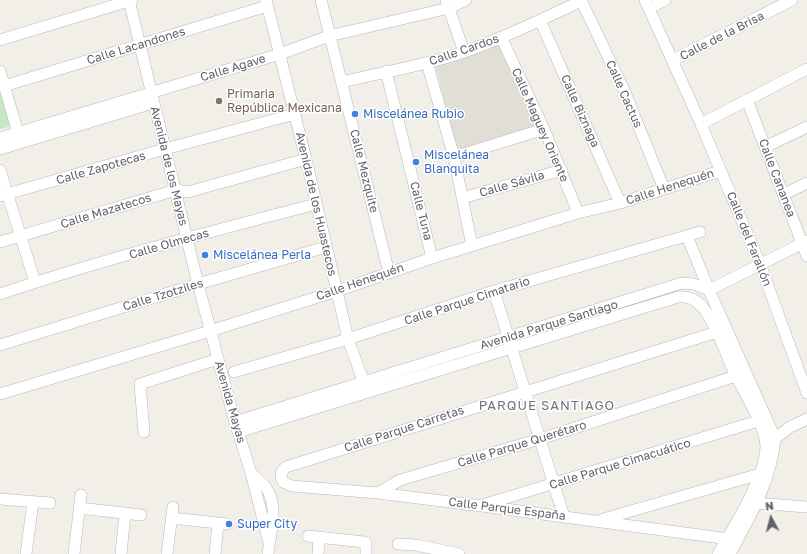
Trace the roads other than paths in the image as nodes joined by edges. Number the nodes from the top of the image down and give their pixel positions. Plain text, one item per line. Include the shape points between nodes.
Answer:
1 (130, 0) edge
2 (321, 0) edge
3 (466, 0) edge
4 (581, 0) edge
5 (665, 0) edge
6 (792, 0) edge
7 (267, 3) edge
8 (448, 4) edge
9 (647, 4) edge
10 (540, 20) junction
11 (329, 36) junction
12 (501, 37) junction
13 (0, 40) edge
14 (139, 45) junction
15 (464, 52) junction
16 (280, 54) junction
17 (673, 60) junction
18 (427, 63) junction
19 (807, 69) edge
20 (0, 71) edge
21 (386, 71) junction
22 (342, 82) junction
23 (4, 86) junction
24 (152, 98) junction
25 (747, 100) junction
26 (295, 114) junction
27 (702, 124) junction
28 (807, 127) edge
29 (544, 129) junction
30 (18, 133) junction
31 (0, 138) edge
32 (766, 148) junction
33 (0, 149) edge
34 (165, 149) junction
35 (454, 157) junction
36 (306, 159) junction
37 (0, 170) edge
38 (562, 170) junction
39 (720, 171) junction
40 (807, 183) edge
41 (664, 189) junction
42 (176, 190) junction
43 (784, 194) junction
44 (3, 195) edge
45 (462, 198) junction
46 (620, 203) junction
47 (316, 204) junction
48 (578, 213) junction
49 (700, 232) dead end
50 (21, 236) junction
51 (687, 236) junction
52 (187, 238) junction
53 (0, 242) edge
54 (805, 242) edge
55 (472, 246) junction
56 (326, 247) junction
57 (807, 256) edge
58 (432, 258) junction
59 (760, 264) junction
60 (389, 272) junction
61 (36, 282) junction
62 (198, 284) junction
63 (709, 290) junction
64 (337, 291) junction
65 (494, 291) junction
66 (0, 294) edge
67 (210, 331) junction
68 (717, 332) junction
69 (348, 339) junction
70 (510, 342) junction
71 (0, 345) edge
72 (218, 359) junction
73 (234, 372) dead end
74 (736, 376) junction
75 (364, 383) junction
76 (526, 391) junction
77 (0, 393) edge
78 (807, 393) edge
79 (807, 419) edge
80 (758, 421) junction
81 (237, 427) junction
82 (144, 432) dead end
83 (775, 438) junction
84 (540, 439) junction
85 (766, 446) junction
86 (760, 474) junction
87 (280, 476) joint
88 (554, 484) junction
89 (378, 493) junction
90 (81, 495) dead end
91 (0, 499) edge
92 (33, 502) junction
93 (50, 503) dead end
94 (757, 503) junction
95 (482, 506) junction
96 (806, 507) dead end
97 (79, 508) junction
98 (125, 513) junction
99 (141, 515) dead end
100 (564, 517) junction
101 (599, 521) junction
102 (732, 539) junction
103 (398, 544) dead end
104 (268, 549) edge
105 (415, 549) edge
106 (26, 554) edge
107 (74, 554) edge
108 (121, 554) edge
109 (168, 554) edge
110 (215, 554) edge
111 (318, 554) edge
112 (366, 554) edge
113 (459, 554) edge
114 (718, 554) edge
115 (730, 554) edge

1 - 13 street
1 - 14 street, Avenida de los Mayas
2 - 11 street, Calle Mezquite
3 - 8 street, Calle Agave
4 - 10 street, Calle Cardos
4 - 41 street, Calle Cactus via 624,90
5 - 9 street
6 - 17 street, Calle de la Brisa
7 - 14 street, Calle Lacandones
7 - 16 street, Avenida de los Huastecos
8 - 11 street, Calle Agave
8 - 15 street
9 - 17 street, Calle del Farallón
10 - 12 street, Calle Cardos
10 - 46 street, Calle Biznaga
11 - 16 street, Calle Agave
11 - 22 street, Calle Mezquite
12 - 15 street, Calle Cardos
12 - 29 street, Calle Maguey Oriente
14 - 23 street, Calle Lacandones
14 - 24 street, Avenida de los Mayas
15 - 18 street, Calle Cardos
16 - 24 street, Calle Agave
16 - 26 street, Avenida de los Huastecos
17 - 27 street, Calle del Farallón
18 - 21 street, Calle Cardos
18 - 35 street
19 - 25 street
20 - 23 street
21 - 22 street, Calle Cardos
21 - 58 street, Calle Tuna
22 - 60 street, Calle Mezquite
23 - 30 street
24 - 30 street, Calle Agave
24 - 33 street, Calle Agave
24 - 34 street, Avenida de los Mayas
25 - 27 street
25 - 32 street, Calle Cananea
26 - 34 street, Calle Zapotecas
26 - 36 street, Avenida de los Huastecos
27 - 39 street, Calle del Farallón
28 - 32 street
29 - 35 street
29 - 38 street, Calle Maguey Oriente
30 - 31 street, Calle Agave
32 - 43 street, Calle Cananea
34 - 42 street, Avenida de los Mayas
34 - 44 street, Calle Zapotecas
35 - 45 street
36 - 42 street, Calle Mazatecos via 188,192
36 - 47 street, Avenida de los Huastecos
37 - 44 street
38 - 45 street, Calle Sávila
38 - 48 street, Calle Maguey Oriente
39 - 41 street, Calle Henequén
39 - 59 street, Calle del Farallón
40 - 43 street
41 - 46 street, Calle Henequén
42 - 50 street, Calle Mazatecos
42 - 52 street, Avenida de los Mayas
43 - 54 street, Calle Cananea
44 - 50 street
45 - 55 street
46 - 48 street, Calle Henequén
47 - 52 street, Calle Olmecas
47 - 56 street, Avenida de los Huastecos
48 - 55 street, Calle Henequén
49 - 51 street, Calle Parque Cimatario
50 - 53 street, Calle Mazatecos
50 - 61 street
51 - 63 street
51 - 65 street, Calle Parque Cimatario
52 - 61 street, Calle Olmecas
52 - 62 street, Avenida de los Mayas
54 - 57 street, Calle Cananea
54 - 59 street
55 - 58 street, Calle Henequén
56 - 62 street, Calle Tzotziles
56 - 64 street, Avenida de los Huastecos
58 - 60 street, Calle Henequén
59 - 63 street
59 - 78 street, Calle del Farallón
60 - 64 street, Calle Henequén
61 - 66 street, Calle Olmecas
62 - 67 street, Avenida de los Mayas
62 - 71 street, Calle Tzotziles
63 - 70 street, Avenida Parque Santiago via 694,284 682,283
63 - 83 street
64 - 67 street, Calle Henequén
64 - 69 street, Avenida de los Huastecos
65 - 69 street, Calle Parque Cimatario
65 - 70 street
67 - 72 street, Avenida Mayas
67 - 77 street, Calle Henequén
68 - 70 street, Avenida Parque Santiago via 704,309 694,298 686,296
68 - 74 street, Avenida Parque Santiago
68 - 76 street, Calle Parque Carretas
69 - 73 street, Calle Parque Cimatario
69 - 75 street, Avenida de los Huastecos
70 - 75 street, Avenida Parque Santiago
70 - 76 street
70 - 81 street, Avenida Parque Santiago via 367,393
72 - 81 street, Avenida Mayas
72 - 82 street via 140,384
74 - 80 street, Avenida Parque Santiago
74 - 84 street, Calle Parque Querétaro
75 - 81 street, Avenida Parque Santiago
76 - 84 street
76 - 87 street, Calle Parque Carretas via 286,467
79 - 83 street
80 - 85 street, Avenida Parque Santiago
80 - 88 street, Calle Parque Cimacuático
81 - 104 street, Avenida Mayas via 251,473
83 - 85 street
83 - 94 street via 768,475
84 - 88 street
84 - 89 street, Calle Parque Querétaro via 400,480
85 - 86 street
86 - 101 street
86 - 102 street
87 - 89 street, Calle Parque España via 283,482 292,486
88 - 95 street, Calle Parque Cimacuático
88 - 100 street
89 - 95 street, Calle Parque España
90 - 97 street
91 - 92 street
92 - 93 street
92 - 106 street
94 - 96 street
94 - 102 street
95 - 100 street, Calle Parque España
97 - 98 street
97 - 107 street
98 - 99 street
98 - 108 street
100 - 101 street, Calle Parque España
101 - 102 street, Calle Parque España
102 - 114 street
102 - 115 street
103 - 105 street
105 - 113 street
109 - 110 street via 172,512 222,523
111 - 112 street via 314,537 364,542

